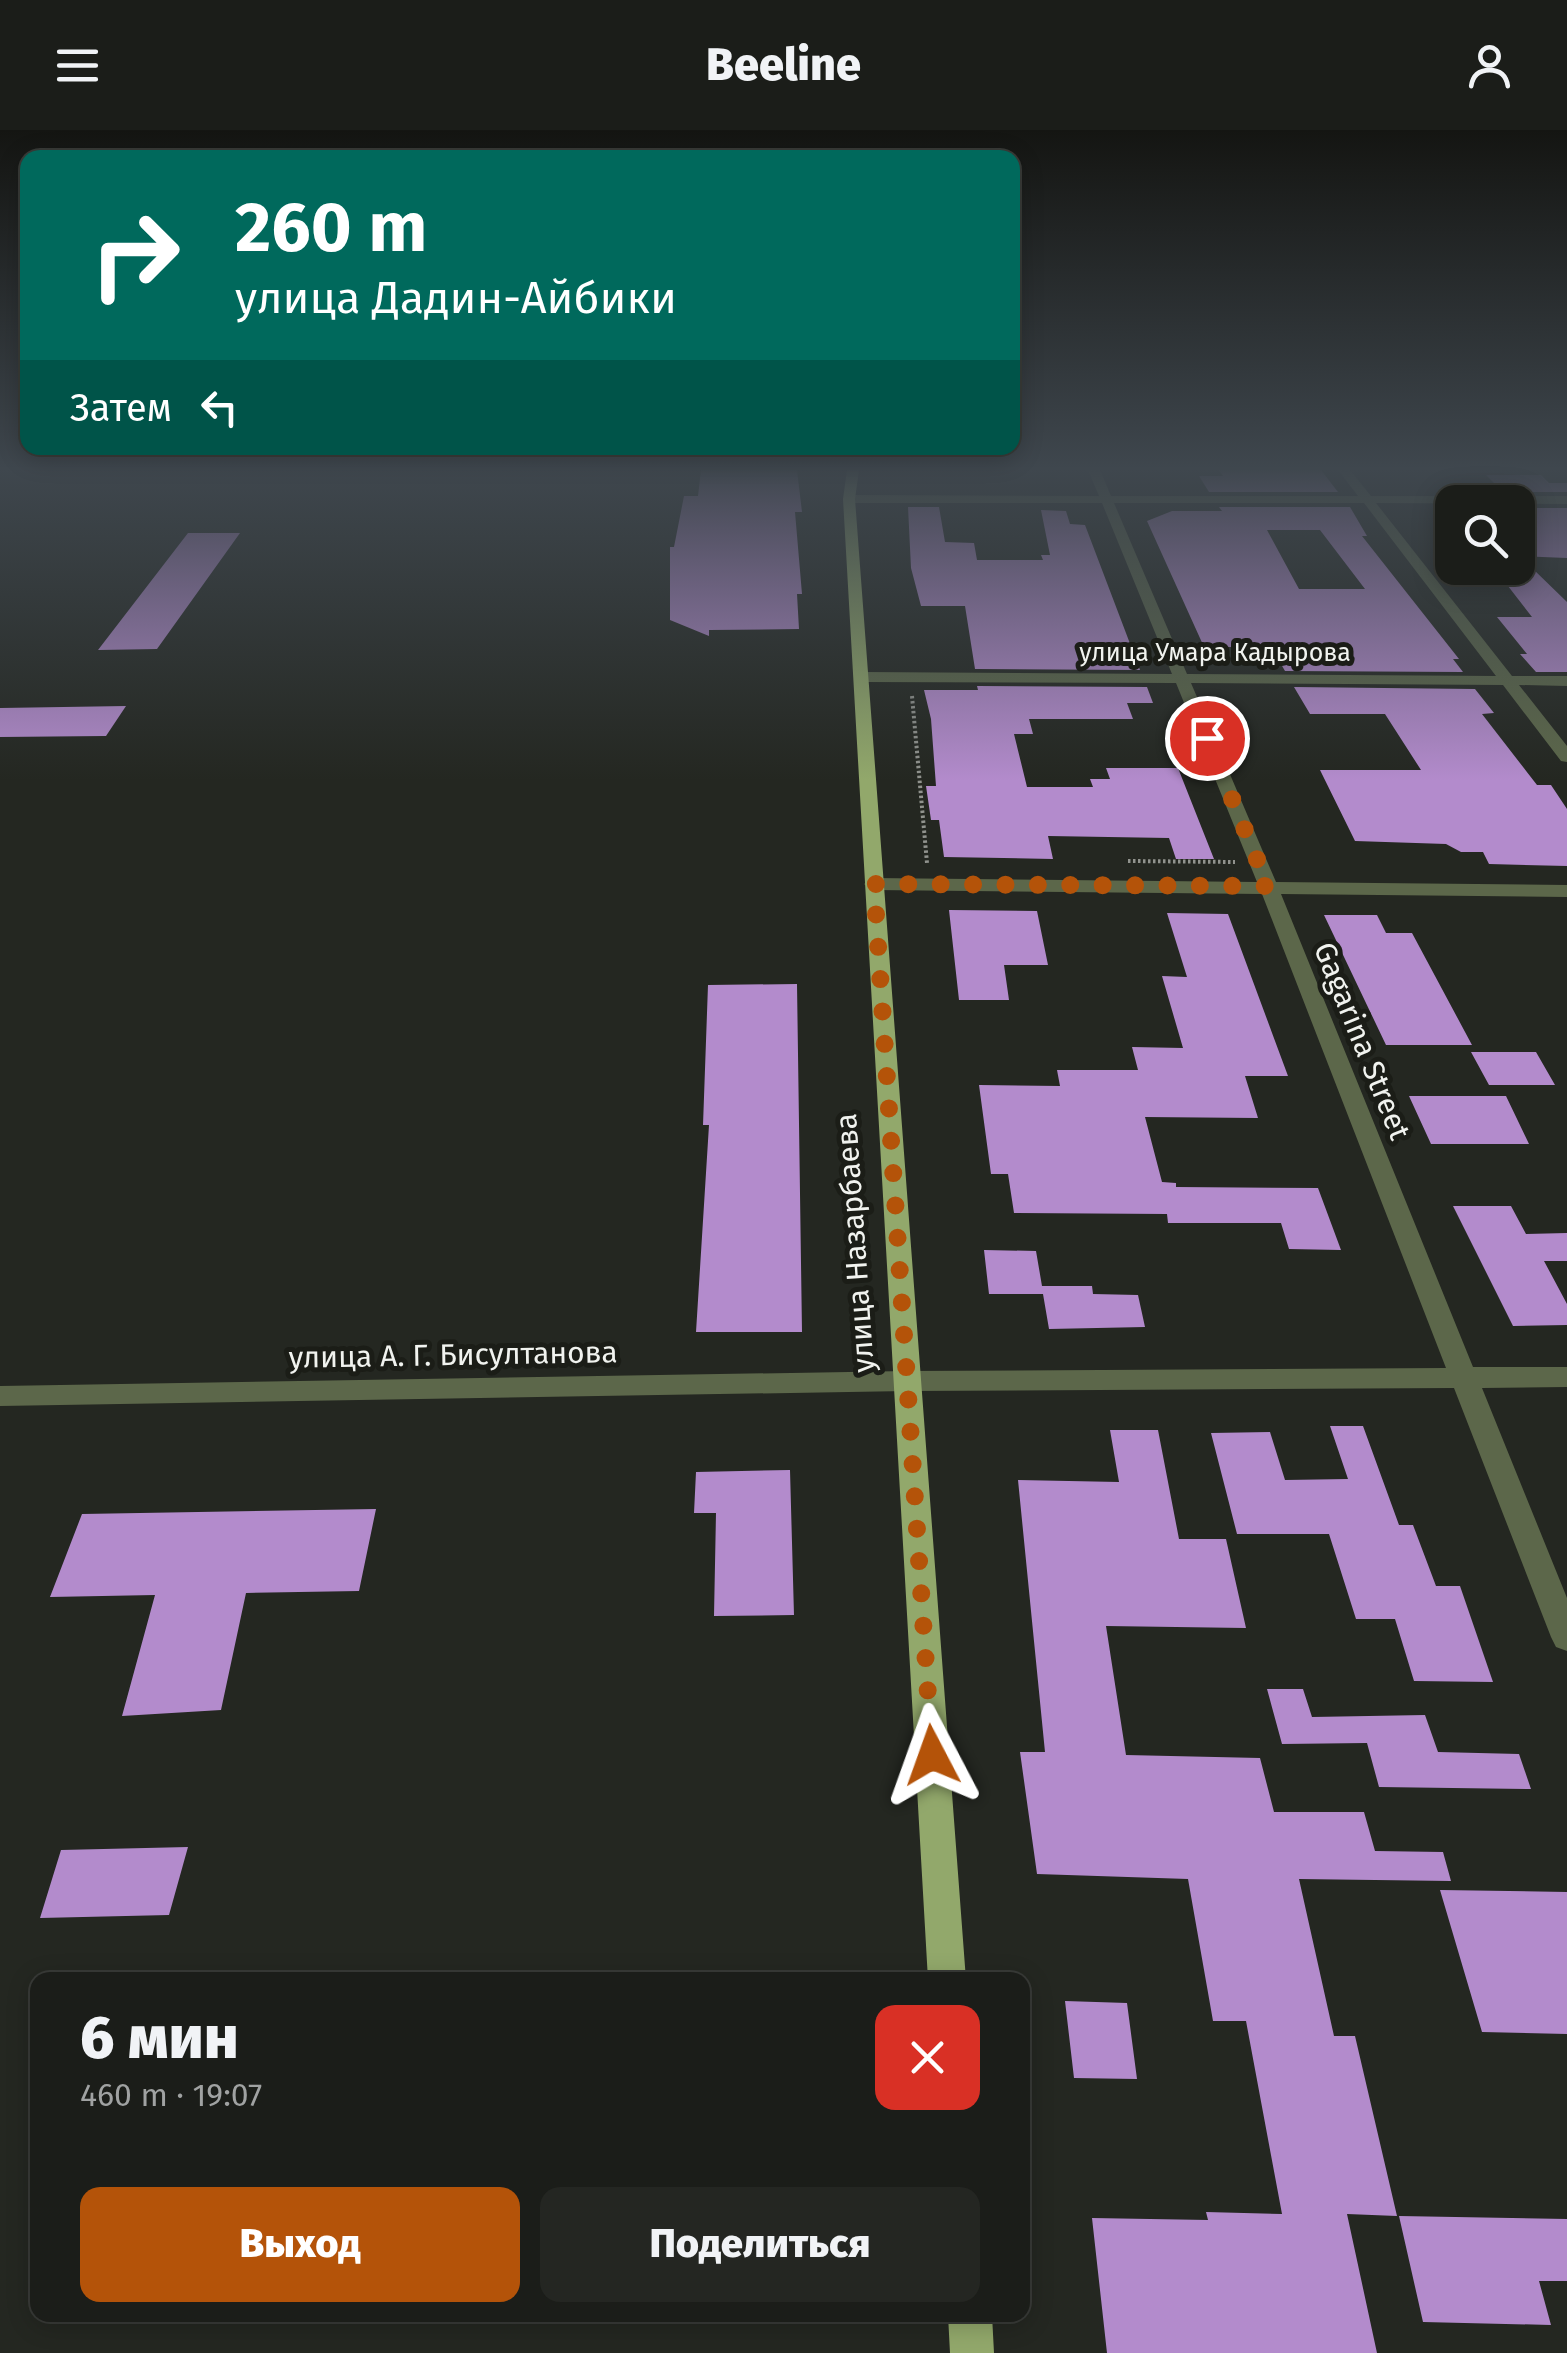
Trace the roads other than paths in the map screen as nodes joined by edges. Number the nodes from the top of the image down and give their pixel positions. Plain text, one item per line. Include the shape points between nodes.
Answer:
1 (857, 574) edge
2 (1137, 574) edge
3 (1425, 574) edge
4 (864, 677) junction
5 (1181, 677) junction
6 (1508, 680) junction
7 (1567, 680) edge
8 (1567, 757) edge
9 (874, 884) junction
10 (1268, 886) junction
11 (1567, 891) edge
12 (1567, 1377) edge
13 (1466, 1378) junction
14 (907, 1381) junction
15 (0, 1396) edge
16 (1567, 1637) edge
17 (946, 1972) edge
18 (970, 2322) edge
19 (972, 2353) edge

1 - 4 main road, улица Назарбаева
2 - 5 street, Gagarina Street
3 - 6 street
4 - 5 street, улица Умара Кадырова
4 - 9 main road, улица Назарбаева
5 - 6 street, улица Умара Кадырова
5 - 10 street, Gagarina Street
6 - 7 street, улица Умара Кадырова
6 - 8 street
9 - 10 street
9 - 14 main road, улица Назарбаева
10 - 11 street
10 - 13 street, Gagarina Street
12 - 13 street, улица А. Г. Бисултанова
13 - 14 street, улица А. Г. Бисултанова
13 - 16 street, Gagarina Street
14 - 15 street, улица А. Г. Бисултанова
14 - 17 main road, улица Назарбаева
18 - 19 main road

